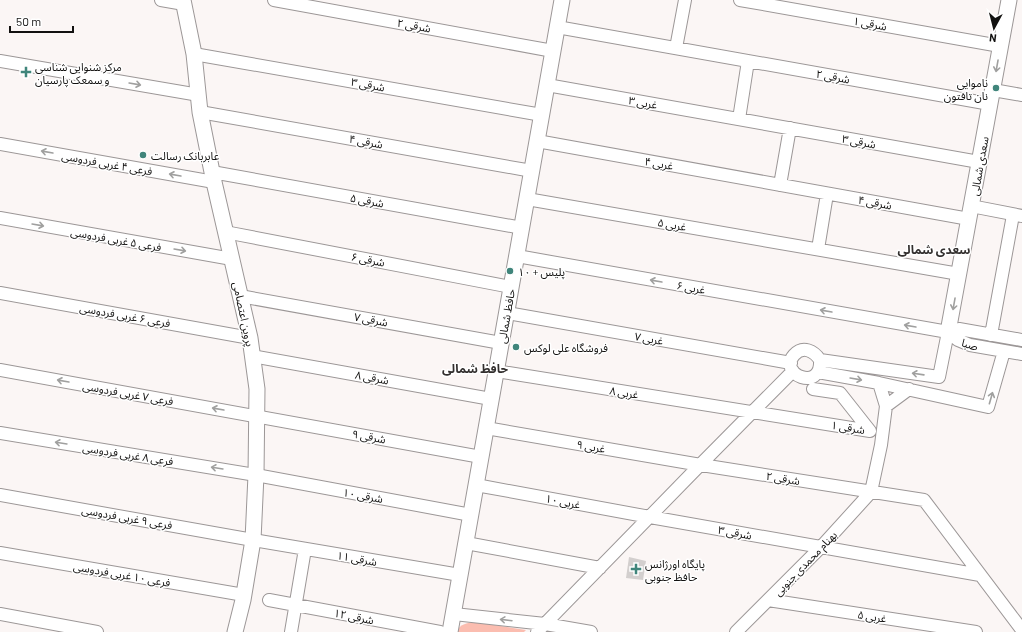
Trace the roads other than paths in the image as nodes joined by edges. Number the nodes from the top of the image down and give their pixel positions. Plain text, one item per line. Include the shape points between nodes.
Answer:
1 (161, 0) edge
2 (274, 0) edge
3 (562, 0) edge
4 (685, 0) edge
5 (740, 0) edge
6 (1009, 0) edge
7 (184, 2) edge
8 (557, 27) junction
9 (1000, 46) junction
10 (676, 48) junction
11 (553, 51) junction
12 (194, 54) junction
13 (0, 61) edge
14 (748, 61) junction
15 (547, 85) junction
16 (199, 95) junction
17 (1022, 95) edge
18 (991, 97) junction
19 (200, 112) junction
20 (542, 115) junction
21 (738, 119) junction
22 (790, 128) junction
23 (537, 142) junction
24 (0, 144) edge
25 (979, 162) junction
26 (532, 171) junction
27 (213, 177) junction
28 (780, 185) junction
29 (827, 194) junction
30 (527, 199) junction
31 (970, 213) junction
32 (1017, 215) edge
33 (0, 218) edge
34 (522, 228) junction
35 (226, 232) junction
36 (818, 249) junction
37 (517, 256) junction
38 (232, 259) junction
39 (959, 274) junction
40 (511, 287) junction
41 (0, 293) edge
42 (240, 296) junction
43 (507, 313) junction
44 (948, 332) junction
45 (991, 335) junction
46 (250, 338) junction
47 (1022, 340) edge
48 (501, 343) junction
49 (1004, 351) junction
50 (1022, 354) edge
51 (252, 356) junction
52 (820, 360) junction
53 (792, 367) junction
54 (0, 370) edge
55 (496, 371) junction
56 (818, 372) junction
57 (939, 377) junction
58 (879, 383) junction
59 (813, 389) dead end
60 (909, 389) junction
61 (936, 396) junction
62 (492, 399) junction
63 (886, 406) junction
64 (751, 412) junction
65 (256, 416) junction
66 (486, 428) junction
67 (0, 433) edge
68 (481, 457) junction
69 (697, 464) junction
70 (256, 475) junction
71 (476, 485) junction
72 (871, 492) junction
73 (0, 495) edge
74 (471, 514) junction
75 (650, 517) junction
76 (253, 540) junction
77 (466, 543) junction
78 (821, 547) junction
79 (305, 549) junction
80 (0, 553) edge
81 (600, 568) junction
82 (980, 575) junction
83 (460, 576) junction
84 (244, 595) junction
85 (269, 600) dead end
86 (768, 600) junction
87 (296, 605) junction
88 (0, 614) edge
89 (454, 614) junction
90 (541, 628) edge
91 (1022, 630) edge
92 (97, 632) edge
93 (235, 632) edge
94 (291, 632) edge
95 (440, 632) edge
96 (450, 632) edge
97 (591, 632) edge
98 (736, 632) edge
99 (976, 632) edge

1 - 7 street
2 - 11 street, ۲ شرقی
3 - 8 main road, حافظ شمالی
4 - 10 street
5 - 9 street, ۱ شرقی
6 - 9 main road, سعدی شمالی
7 - 12 main road, پروین اعتصامی
8 - 10 street, ۲ شرقی
8 - 11 main road, حافظ شمالی
9 -> 18 main road, سعدی شمالی
10 - 14 street, ۲ شرقی
11 - 15 main road, حافظ شمالی
12 - 16 main road, پروین اعتصامی
12 - 20 street, ۳ شرقی
13 -> 16 street
14 - 18 street, ۲ شرقی
14 - 21 street
15 - 20 main road, حافظ شمالی
15 - 21 street, ۳ غربی
16 - 19 main road, پروین اعتصامی
17 - 18 street, ۲ شرقی
18 - 25 main road, سعدی شمالی
19 - 26 street, ۴ شرقی
19 - 27 main road, پروین اعتصامی
20 - 23 main road, حافظ شمالی
21 - 22 street, ۳ شرقی
22 - 25 street, ۳ شرقی
22 - 28 street
23 - 26 main road, حافظ شمالی
23 - 28 street, ۴ غربی
27 -> 24 street, فرعی ۴ غربی فردوسی
25 - 31 main road, سعدی شمالی
26 - 30 main road, حافظ شمالی
27 - 34 street, ۵ شرقی
27 - 35 main road, پروین اعتصامی
28 - 29 street, ۴ شرقی
29 - 31 street, ۴ شرقی
29 - 36 street
30 - 34 main road, حافظ شمالی
30 - 36 street, ۵ غربی
31 - 32 street, ۴ شرقی
31 - 39 main road, سعدی شمالی
32 - 45 street
33 -> 38 street, فرعی ۵ غربی فردوسی
34 - 37 main road, حافظ شمالی
35 - 38 main road, پروین اعتصامی
35 - 40 street, ۶ شرقی
36 - 39 street
37 - 40 main road, حافظ شمالی
44 -> 37 street, ۶ غربی
38 - 42 main road, پروین اعتصامی
39 -> 44 main road, سعدی شمالی
40 - 43 main road, حافظ شمالی
41 - 46 street, فرعی ۶ غربی فردوسی
42 - 46 main road, پروین اعتصامی
42 - 48 street, ۷ شرقی
43 - 48 main road, حافظ شمالی
43 - 53 street, ۷ غربی
44 - 45 street, صبا via 959,328
44 - 49 street, صبا via 970,345
44 - 57 street
45 - 47 street, صبا
46 - 51 main road, پروین اعتصامی
48 - 55 main road, حافظ شمالی
49 - 50 street, صبا
61 -> 49 street via 988,406
51 - 62 street, ۸ شرقی
51 - 65 main road, پروین اعتصامی
52 - 53 street via 808,349 799,350 793,356
52 - 56 street
57 -> 52 street
53 - 56 street via 798,376 805,378 812,377
53 - 64 street
65 -> 54 street, فرعی ۷ غربی فردوسی
55 - 62 main road, حافظ شمالی
55 - 64 street, ۸ غربی
56 -> 58 street
57 - 61 street
58 - 60 street
58 - 63 street
59 - 64 street, ۱ شرقی via 840,393 870,431
60 - 61 street
60 - 63 street
62 - 66 main road, حافظ شمالی
63 - 72 street
64 - 69 street
65 - 68 street, شرقی ۹
65 - 70 main road, پروین اعتصامی
66 - 68 main road, حافظ شمالی
66 - 69 street, ۹ غربی
70 -> 67 street, فرعی ۸ غربی فردوسی
68 - 71 main road, حافظ شمالی
69 - 72 street, ۲ شرقی
69 - 75 street
70 - 74 street, شرقی ۱۰
70 - 76 main road, پروین اعتصامی
71 - 74 main road, حافظ شمالی
71 - 75 street, ۱۰ غربی
72 - 78 street, بهنام محمدی جنوبی
72 - 82 street via 924,500
73 - 76 street, فرعی ۹ غربی فردوسی
74 - 77 main road, حافظ شمالی
75 - 78 street, ۳ شرقی
75 - 81 street
76 - 79 street, ۱۱ شرقی
76 - 84 main road, پروین اعتصامی
77 - 81 street
77 - 83 main road, حافظ شمالی
78 - 82 street
78 - 86 street, بهنام محمدی جنوبی
79 - 83 street, ۱۱ شرقی
79 - 87 street
80 - 84 street, فرعی ۱۰ غربی فردوسی
81 - 90 street
82 - 91 street
83 - 89 main road, حافظ شمالی
84 - 93 main road, پروین اعتصامی
85 - 87 street, ۱۲ شرقی
86 - 98 street, بهنام محمدی جنوبی
86 - 99 street, ۵ غربی
87 - 94 street
87 - 95 street, ۱۲ شرقی
88 - 92 street
90 -> 89 street
89 - 96 main road, حافظ شمالی
90 - 97 street

